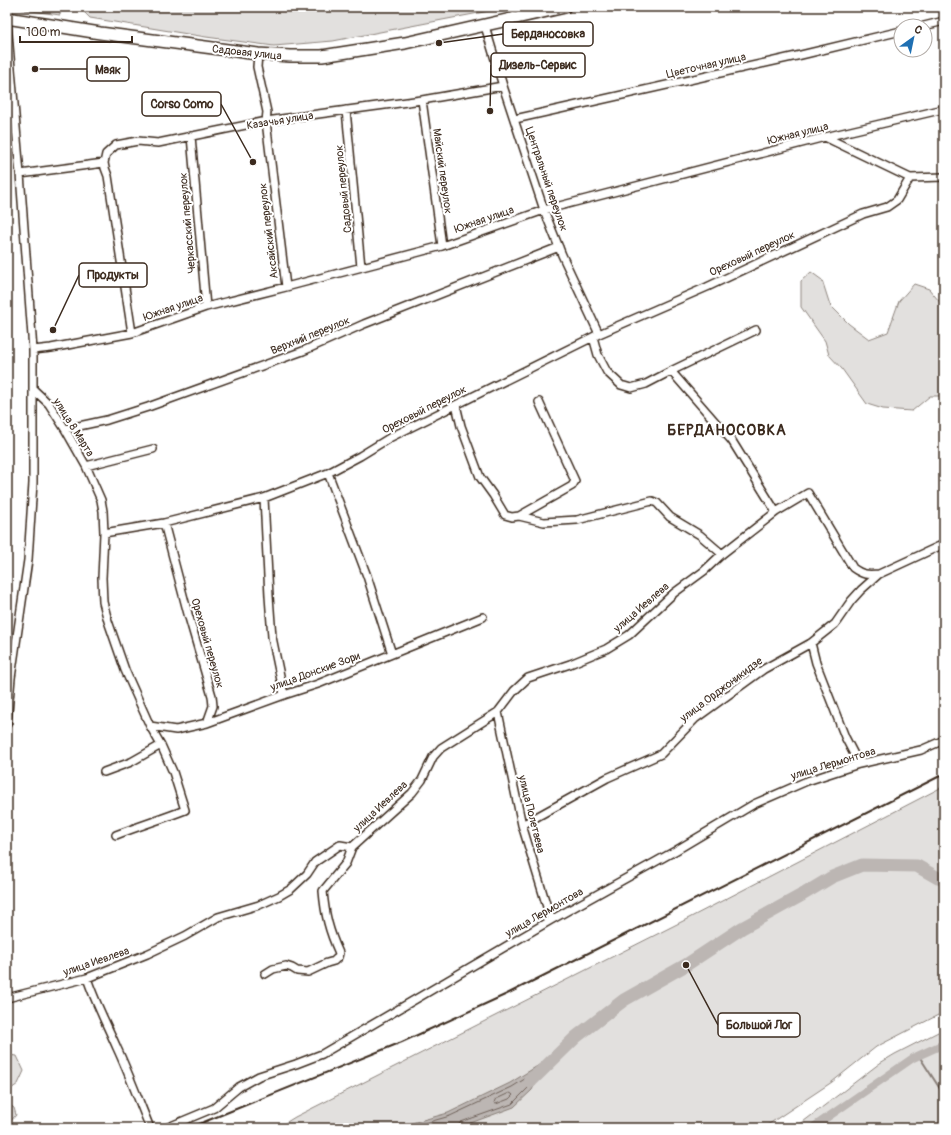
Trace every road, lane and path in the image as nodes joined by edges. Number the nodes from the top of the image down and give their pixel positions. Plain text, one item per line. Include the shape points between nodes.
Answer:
1 (565, 7) edge
2 (7, 18) edge
3 (944, 21) edge
4 (7, 22) edge
5 (933, 24) edge
6 (485, 26) junction
7 (893, 34) edge
8 (258, 54) junction
9 (503, 86) junction
10 (422, 100) junction
11 (944, 109) edge
12 (346, 110) junction
13 (515, 119) junction
14 (266, 121) junction
15 (191, 136) junction
16 (825, 137) junction
17 (104, 163) junction
18 (20, 174) junction
19 (944, 177) edge
20 (910, 178) junction
21 (544, 210) junction
22 (442, 246) junction
23 (558, 247) junction
24 (362, 267) junction
25 (286, 287) junction
26 (206, 307) junction
27 (756, 330) dead end
28 (132, 333) junction
29 (596, 336) junction
30 (33, 350) junction
31 (671, 371) junction
32 (33, 389) junction
33 (539, 402) dead end
34 (456, 405) junction
35 (65, 429) junction
36 (153, 449) dead end
37 (86, 466) junction
38 (328, 473) junction
39 (264, 498) junction
40 (776, 512) junction
41 (519, 516) junction
42 (164, 523) junction
43 (104, 533) junction
44 (944, 544) edge
45 (722, 554) junction
46 (879, 574) junction
47 (482, 617) dead end
48 (811, 643) junction
49 (392, 654) junction
50 (284, 694) junction
51 (498, 712) junction
52 (207, 723) junction
53 (7, 724) edge
54 (150, 726) junction
55 (944, 740) edge
56 (162, 745) junction
57 (859, 764) junction
58 (104, 772) dead end
59 (522, 825) junction
60 (116, 835) dead end
61 (352, 847) junction
62 (551, 920) junction
63 (265, 974) dead end
64 (87, 978) junction
65 (7, 998) edge
66 (150, 1128) edge
67 (166, 1128) edge

1 - 6 main road
2 - 8 main road, Садовая улица via 76,30
3 - 5 street
4 - 18 street
6 - 8 main road, Садовая улица via 405,43 322,56
6 - 9 street, Центральный переулок
7 - 13 street, Цветочная улица
8 - 14 street, Аксайский переулок via 257,67 267,112
9 - 10 street, Казачья улица
9 - 13 street, Центральный переулок
10 - 12 street, Казачья улица
10 - 22 street, Майский переулок
11 - 16 street, Южная улица
12 - 14 street, Казачья улица
12 - 24 street, Садовый переулок
13 - 21 street, Центральный переулок
14 - 15 street, Казачья улица
14 - 25 street, Аксайский переулок
15 - 17 street, Казачья улица via 158,143 138,141 116,145 106,154
15 - 26 street, Черкасский переулок
16 - 20 street
16 - 21 street, Южная улица
17 - 18 street
17 - 28 street
18 - 30 street
19 - 20 street
20 - 29 street, Ореховый переулок via 897,200 887,207 862,214
21 - 22 street, Южная улица
21 - 23 street, Центральный переулок
22 - 24 street, Южная улица
23 - 29 street, Центральный переулок
23 - 35 street, Верхний переулок via 303,351 141,409
24 - 25 street, Южная улица
25 - 26 street, Южная улица
26 - 28 street, Южная улица
27 - 31 street
28 - 30 street, Южная улица
29 - 31 street via 598,355 608,372 621,385 631,388 646,384
29 - 34 street, Ореховый переулок
30 - 32 street
31 - 40 street via 732,441
32 - 35 street, улица 8 Марта via 49,404
32 - 53 street via 33,483 28,560
33 - 41 street via 575,481 572,486
34 - 38 street, Ореховый переулок via 391,437
34 - 41 street via 480,477 505,515
35 - 37 street, улица 8 Марта
36 - 37 street, улица 8 Марта
37 - 43 street, улица 8 Марта via 101,500
38 - 39 street, Ореховый переулок
38 - 49 street via 367,576
39 - 42 street, Ореховый переулок
39 - 50 street via 272,637
40 - 45 street, улица Иевлева
40 - 46 street, улица Иевлева via 808,493 853,568 861,574
41 - 45 street via 544,522 577,520 652,501
42 - 43 street, Ореховый переулок
42 - 52 street, Ореховый переулок via 212,696 213,706
43 - 54 street, улица 8 Марта via 103,602 125,670
44 - 46 street, улица Орджоникидзе
45 - 51 street, улица Иевлева via 674,593 629,635 606,649 528,678
46 - 48 street, улица Орджоникидзе via 856,595 835,624
47 - 49 street, улица Донские Зори
48 - 57 street via 816,663 845,737
48 - 59 street, улица Орджоникидзе via 764,668 695,719 661,754 607,778
49 - 50 street, улица Донские Зори via 318,684
50 - 52 street, улица Донские Зори
51 - 59 street, улица Полетаева
51 - 61 street, улица Иевлева via 440,748 412,793
52 - 54 street, улица Донские Зори via 176,730
54 - 56 street, улица 8 Марта
55 - 57 street, улица Лермонтова via 921,750
56 - 58 street via 132,762
56 - 60 street, улица 8 Марта via 185,810
57 - 62 street, улица Лермонтова via 806,780 754,804
59 - 62 street, улица Полетаева
61 - 63 street via 346,863 323,891 327,922 339,953 338,957 308,972 286,966
61 - 64 street, улица Иевлева via 340,845 316,862 291,889 279,896 218,917 147,954
62 - 67 street, улица Лермонтова via 322,1054 259,1076 239,1087 214,1108
64 - 65 street, улица Иевлева
64 - 66 street

